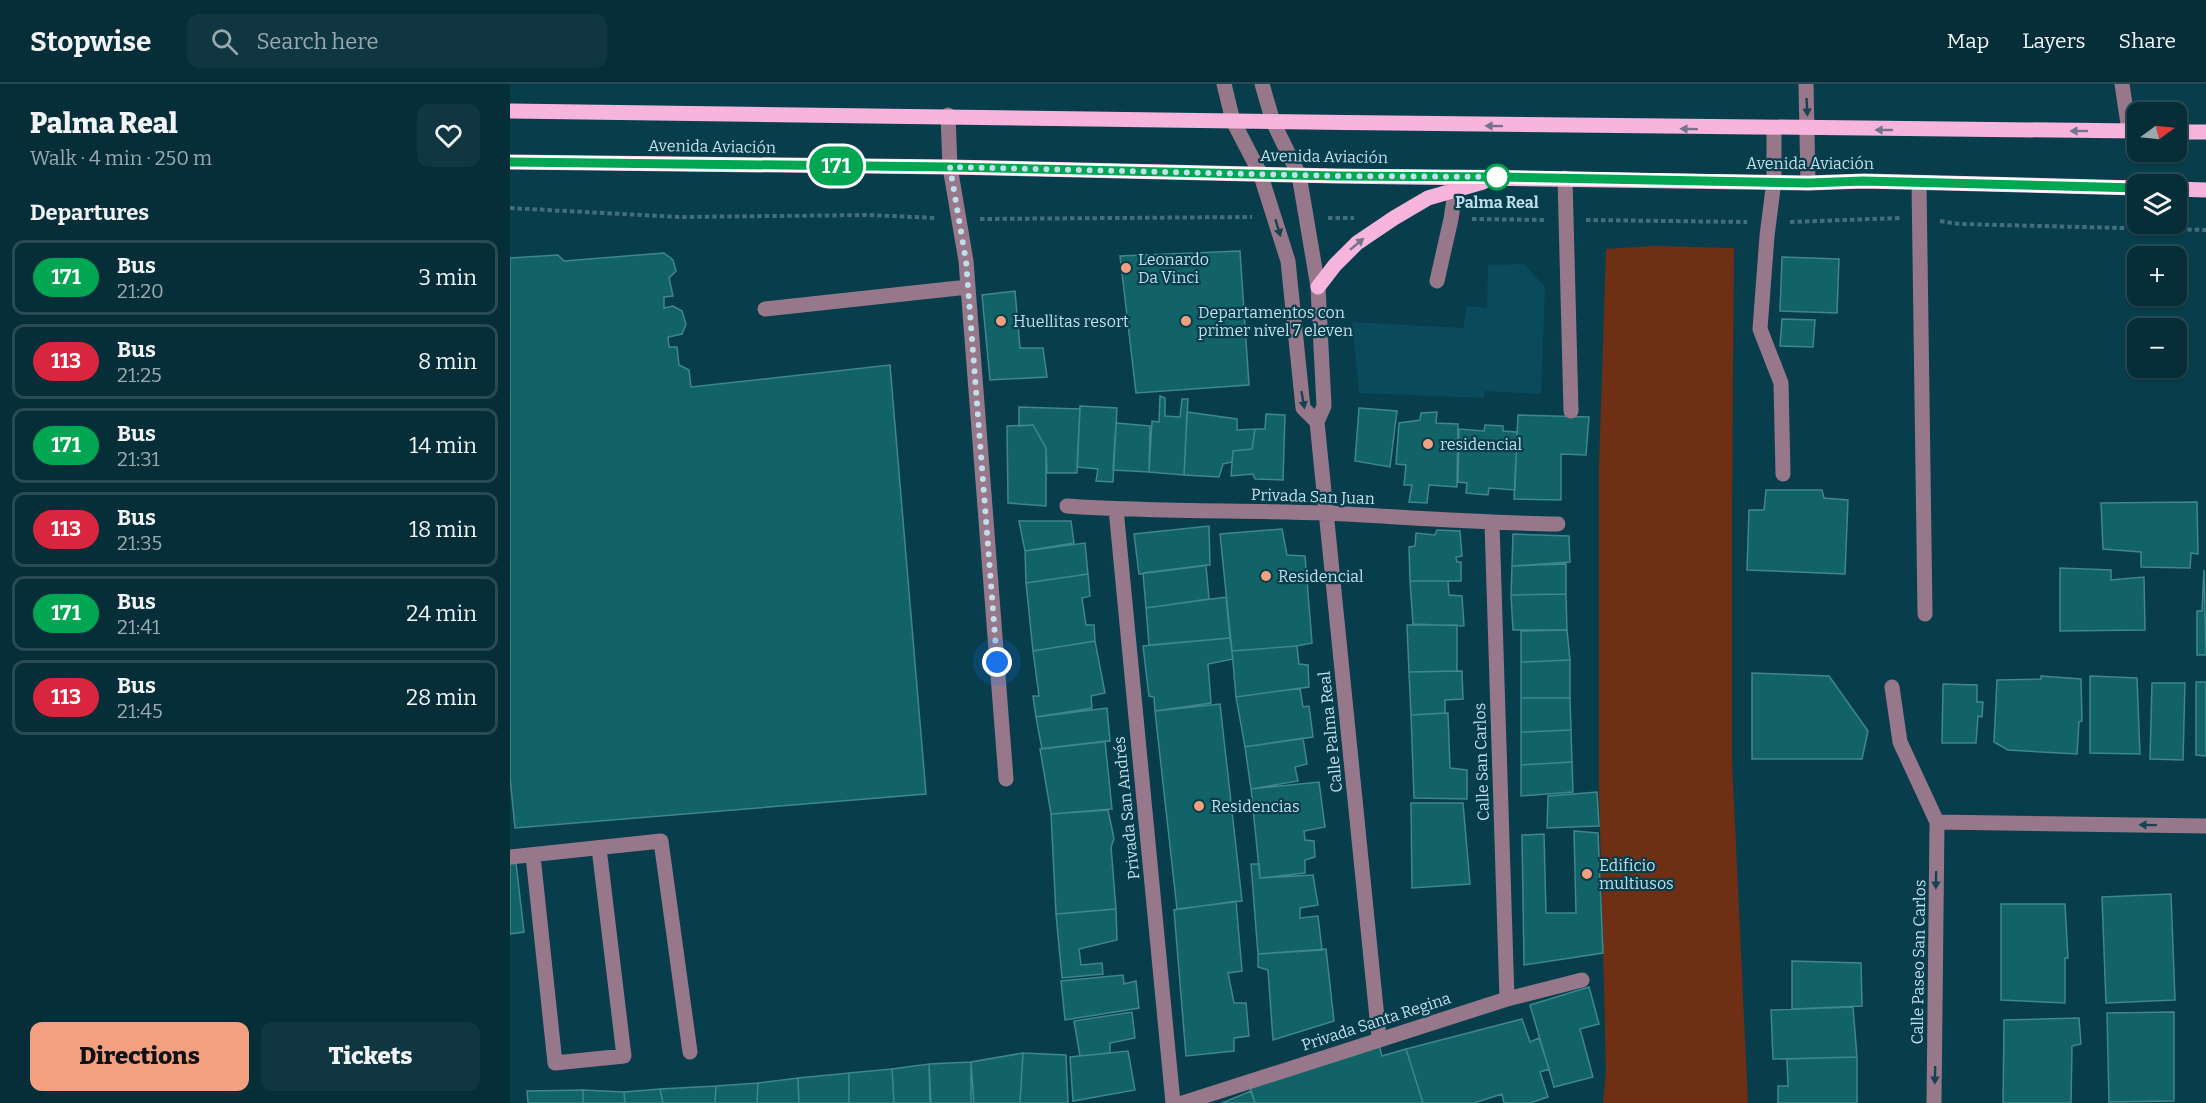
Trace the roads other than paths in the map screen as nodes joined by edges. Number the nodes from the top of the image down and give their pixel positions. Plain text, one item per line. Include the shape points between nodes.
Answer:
1 (1224, 84) edge
2 (1262, 84) edge
3 (1806, 84) edge
4 (2122, 84) edge
5 (2127, 105) edge
6 (510, 111) edge
7 (948, 115) junction
8 (1233, 121) junction
9 (1273, 122) junction
10 (1774, 130) junction
11 (1808, 130) junction
12 (2127, 131) edge
13 (2187, 132) edge
14 (2206, 132) edge
15 (510, 162) edge
16 (950, 167) junction
17 (1260, 173) junction
18 (1299, 175) junction
19 (1565, 178) junction
20 (1774, 181) junction
21 (1456, 183) junction
22 (1808, 183) junction
23 (1919, 183) junction
24 (2127, 188) edge
25 (2187, 189) edge
26 (2206, 190) edge
27 (1437, 281) dead end
28 (1318, 287) junction
29 (968, 288) junction
30 (1291, 290) junction
31 (765, 309) dead end
32 (1571, 411) dead end
33 (1317, 423) junction
34 (1784, 474) dead end
35 (1067, 506) dead end
36 (1116, 509) junction
37 (1326, 513) junction
38 (1492, 524) junction
39 (1558, 524) dead end
40 (1925, 614) dead end
41 (1892, 687) dead end
42 (1006, 779) dead end
43 (1937, 822) junction
44 (2206, 826) edge
45 (599, 848) junction
46 (533, 856) junction
47 (510, 857) edge
48 (1582, 980) dead end
49 (1507, 999) junction
50 (1379, 1038) junction
51 (690, 1052) dead end
52 (1173, 1103) edge
53 (1182, 1103) edge
54 (1934, 1103) edge

1 - 8 street, Calle Palma Real
2 - 9 street, Calle Palma Real
3 -> 11 street
4 - 5 street
6 - 7 main road, Avenida Aviación
7 - 8 main road, Avenida Aviación
7 - 16 street
8 - 9 main road, Avenida Aviación
8 - 17 street, Calle Palma Real
10 -> 9 main road, Avenida Aviación
9 - 18 street, Calle Palma Real
10 - 11 main road, Avenida Aviación
10 - 20 street
12 -> 11 main road, Avenida Aviación
11 - 22 street
13 - 14 main road
15 - 16 main road, Avenida Aviación
16 - 17 main road, Avenida Aviación
16 - 29 street
17 - 18 main road, Avenida Aviación
17 -> 30 street, Calle Palma Real via 1288,261
18 - 21 main road, Avenida Aviación
18 - 28 street, Calle Palma Real
19 - 20 main road, Avenida Aviación
19 - 21 main road, Avenida Aviación via 1500,177
19 - 32 street
20 - 22 main road, Avenida Aviación
20 - 34 street via 1760,329 1781,383
21 - 27 street
28 -> 21 main road via 1357,243
22 - 23 main road, Avenida Aviación
23 - 24 main road, Avenida Aviación
23 - 40 street
25 - 26 main road
28 - 30 street
28 - 33 street, Calle Palma Real via 1324,406
29 - 31 street
29 - 42 street
30 -> 33 street, Calle Palma Real via 1303,408
33 - 37 street, Calle Palma Real
35 - 36 street, Privada San Juan
36 - 37 street, Privada San Juan
36 - 52 street, Privada San Andrés
37 - 38 street, Privada San Juan
37 - 50 street, Calle Palma Real
38 - 39 street, Privada San Juan
38 - 49 street, Calle San Carlos
41 - 43 street, Calle Paseo San Carlos via 1900,742
44 -> 43 street
43 -> 54 street, Calle Paseo San Carlos
45 - 46 street
45 - 46 street via 624,1056 555,1063
45 - 51 street via 661,841
46 - 47 street
48 - 49 street, Privada Santa Regina
49 - 50 street, Privada Santa Regina
50 - 53 street, Privada Santa Regina

